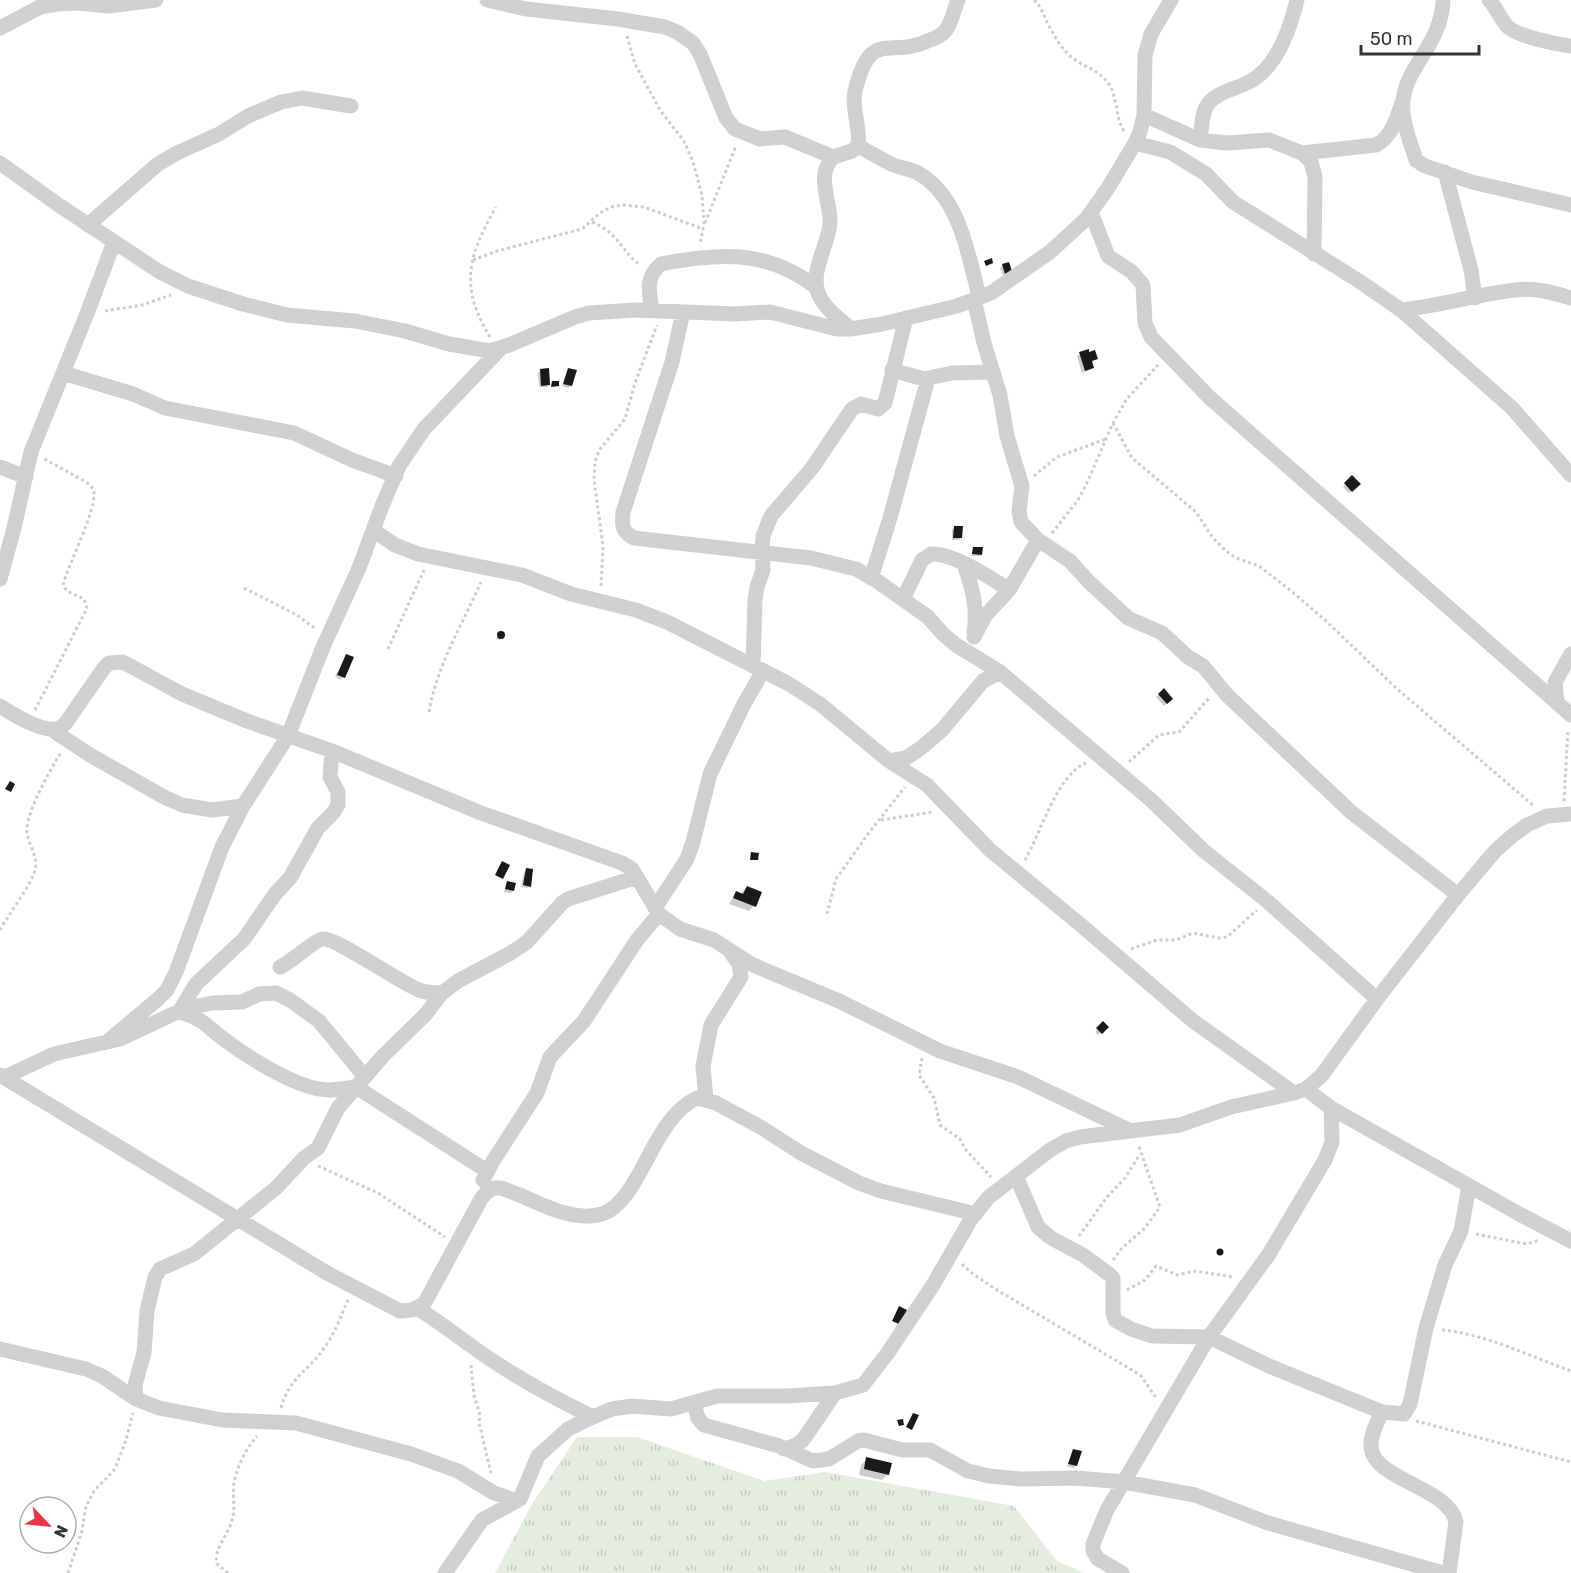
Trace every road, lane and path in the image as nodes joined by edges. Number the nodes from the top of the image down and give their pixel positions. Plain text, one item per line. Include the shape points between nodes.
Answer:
1 (156, 0) edge
2 (487, 0) edge
3 (958, 0) edge
4 (1034, 0) edge
5 (1171, 0) edge
6 (1297, 0) edge
7 (1443, 0) edge
8 (1489, 0) edge
9 (623, 20) junction
10 (0, 28) edge
11 (1571, 46) edge
12 (1403, 101) junction
13 (351, 106) dead end
14 (1144, 115) junction
15 (742, 133) junction
16 (1200, 140) junction
17 (1134, 145) junction
18 (858, 146) junction
19 (1302, 153) junction
20 (833, 157) junction
21 (0, 163) edge
22 (1445, 172) junction
23 (1571, 205) edge
24 (496, 207) dead end
25 (1090, 212) junction
26 (592, 222) junction
27 (704, 224) junction
28 (88, 225) junction
29 (703, 229) junction
30 (114, 242) junction
31 (1314, 254) junction
32 (698, 257) junction
33 (473, 260) junction
34 (651, 273) junction
35 (188, 286) junction
36 (818, 288) junction
37 (977, 297) junction
38 (1475, 298) junction
39 (1571, 298) edge
40 (656, 310) junction
41 (1401, 310) junction
42 (88, 311) junction
43 (683, 312) junction
44 (906, 318) junction
45 (851, 329) junction
46 (499, 348) junction
47 (1168, 355) junction
48 (892, 370) junction
49 (993, 372) junction
50 (63, 373) junction
51 (928, 379) junction
52 (1113, 423) junction
53 (1106, 440) junction
54 (31, 452) junction
55 (0, 467) edge
56 (1571, 475) edge
57 (396, 476) junction
58 (26, 477) junction
59 (1022, 486) junction
60 (373, 530) junction
61 (1041, 542) junction
62 (762, 551) junction
63 (430, 558) junction
64 (964, 564) junction
65 (486, 569) junction
66 (871, 578) junction
67 (0, 579) edge
68 (244, 588) dead end
69 (1009, 590) junction
70 (903, 599) junction
71 (600, 600) junction
72 (328, 636) junction
73 (974, 637) junction
74 (388, 649) dead end
75 (1571, 654) edge
76 (979, 658) junction
77 (758, 668) junction
78 (1000, 672) junction
79 (1219, 687) junction
80 (1557, 703) junction
81 (0, 706) edge
82 (429, 712) dead end
83 (1570, 714) edge
84 (29, 722) junction
85 (52, 730) junction
86 (288, 736) junction
87 (68, 741) junction
88 (332, 751) junction
89 (1102, 758) junction
90 (889, 761) junction
91 (1118, 772) junction
92 (913, 776) junction
93 (243, 806) junction
94 (950, 809) junction
95 (1567, 814) edge
96 (1547, 816) junction
97 (879, 820) junction
98 (1022, 875) junction
99 (637, 877) junction
100 (1458, 895) junction
101 (1267, 901) junction
102 (657, 911) junction
103 (827, 914) dead end
104 (0, 930) edge
105 (729, 950) junction
106 (1113, 952) junction
107 (280, 968) dead end
108 (442, 993) junction
109 (1377, 999) junction
110 (179, 1012) junction
111 (107, 1042) junction
112 (930, 1047) junction
113 (2, 1076) edge
114 (361, 1082) junction
115 (1300, 1091) junction
116 (706, 1100) junction
117 (1331, 1108) junction
118 (1133, 1131) junction
119 (1140, 1154) junction
120 (304, 1158) junction
121 (487, 1171) junction
122 (1016, 1176) junction
123 (1469, 1186) junction
124 (996, 1190) junction
125 (976, 1214) junction
126 (239, 1219) junction
127 (471, 1219) junction
128 (1461, 1231) junction
129 (1554, 1232) junction
130 (1571, 1240) edge
131 (457, 1245) junction
132 (1070, 1248) junction
133 (951, 1253) junction
134 (1107, 1272) junction
135 (1250, 1280) junction
136 (354, 1288) junction
137 (1113, 1298) junction
138 (418, 1309) junction
139 (1426, 1328) junction
140 (1209, 1337) junction
141 (474, 1347) junction
142 (0, 1349) edge
143 (1571, 1371) edge
144 (835, 1393) junction
145 (136, 1399) junction
146 (694, 1403) junction
147 (1383, 1412) junction
148 (1166, 1413) junction
149 (1400, 1415) junction
150 (593, 1417) junction
151 (274, 1422) junction
152 (784, 1449) junction
153 (1571, 1462) edge
154 (1124, 1482) junction
155 (498, 1495) junction
156 (517, 1501) junction
157 (68, 1573) edge
158 (228, 1573) edge
159 (445, 1573) edge
160 (1122, 1573) edge
161 (1443, 1573) edge
162 (1449, 1573) edge

1 - 10 street via 108,6 78,3 40,7
2 - 9 street via 526,9
3 - 18 street via 946,31 939,36 914,46 876,49 869,56 855,93
4 - 17 path via 1041,5 1052,33 1066,52 1104,76 1112,88 1120,124
5 - 14 street via 1151,34 1145,55
6 - 16 street via 1269,67 1207,105
7 - 12 street via 1440,24 1409,80
8 - 11 street via 1506,25 1515,31
9 - 15 street via 665,27 693,43 726,118
9 - 27 path via 635,64 693,162 702,195
12 - 19 street via 1391,131 1381,143 1366,148
12 - 22 street via 1416,160
13 - 28 street via 302,98 280,102 248,116 158,164
14 - 16 street
14 - 17 street
15 - 20 street via 760,139 785,138
15 - 27 path
16 - 19 street via 1269,140
17 - 25 street
17 - 31 street via 1170,152 1206,174 1233,202
18 - 20 street
18 - 37 street via 921,175 946,201 966,245
19 - 31 street via 1311,162 1316,177
20 - 36 street via 824,175 830,222
21 - 28 street
22 - 23 street
22 - 38 street
24 - 33 path via 479,236
25 - 37 street via 1050,252 991,293
25 - 47 street via 1108,256 1143,285 1147,331
26 - 29 path via 611,207 632,206
26 - 33 path via 573,232
26 - 34 path via 615,236 636,263
27 - 29 path
28 - 30 street
29 - 32 path
30 - 35 street
30 - 42 street
31 - 41 street
32 - 34 street via 661,264
32 - 36 street via 760,260 794,273
33 - 46 path via 470,290 476,310
34 - 40 street via 649,281
35 - 42 path via 142,305
35 - 46 street via 287,315 355,321 482,350
36 - 45 street via 824,304
37 - 44 street
37 - 49 street
38 - 39 street via 1518,289
38 - 41 street
40 - 43 street
40 - 46 street via 582,315
40 - 71 path via 653,339 625,419 595,461 603,546
41 - 56 street via 1512,408
42 - 50 street
43 - 45 street via 770,312
43 - 62 street via 672,362 623,512 623,530 634,538
44 - 45 street
44 - 48 street
46 - 57 street via 424,429
47 - 52 path via 1126,400
47 - 80 street via 1210,398
48 - 51 street
48 - 62 street via 885,403 878,409 861,404 852,409 812,468 771,516
49 - 51 street via 952,373
49 - 59 street
50 - 54 street
50 - 57 street via 165,408 294,433
51 - 66 street
52 - 53 path
52 - 96 path via 1132,458 1196,512 1226,551 1259,566 1290,590 1396,688
53 - 59 path via 1057,457
53 - 61 path via 1078,500
54 - 58 street
54 - 84 path via 86,482 94,492 63,585 84,599 87,608
55 - 58 street
57 - 60 street
58 - 67 street
59 - 61 street via 1021,522
60 - 63 street via 395,545
60 - 72 street
61 - 69 street
61 - 79 street via 1070,561 1128,618 1162,633 1203,666
62 - 66 street via 836,563
62 - 77 street via 763,570 755,600
63 - 65 street
63 - 74 path
64 - 69 street
64 - 70 street via 935,553 927,555
64 - 73 street via 975,602
65 - 71 street via 522,575 571,594
65 - 82 path via 450,646
66 - 70 street
68 - 72 path
69 - 73 street via 985,616
70 - 76 street via 943,634
71 - 77 street via 667,622
72 - 86 street
73 - 76 street
75 - 80 street via 1555,682
76 - 78 street
77 - 90 street via 820,704
77 - 102 street via 710,774 687,859
78 - 89 street
78 - 90 street via 983,681 942,730 921,748 906,758
79 - 91 path via 1179,732 1159,735
79 - 100 street via 1351,813
80 - 83 street
81 - 84 street
83 - 95 path via 1566,744
84 - 85 street
85 - 86 street via 65,723 109,663 123,662 182,694
85 - 87 street
86 - 88 street
86 - 93 street
87 - 93 street via 182,805 212,810
87 - 104 path via 50,770 28,826 35,870
88 - 99 street via 481,813 622,863
88 - 110 street via 330,777 338,792 338,805 318,828 290,878 244,939 196,984
89 - 91 street
89 - 98 path via 1080,765 1069,777 1023,863
90 - 92 street
91 - 101 street via 1204,851
92 - 94 street via 927,784
92 - 97 path
93 - 111 street via 213,870 167,990
94 - 97 path
94 - 98 street
95 - 96 street
96 - 100 street via 1512,836
97 - 103 path via 836,879
98 - 106 street
99 - 102 street
99 - 108 street via 568,899 527,942
100 - 109 street
101 - 106 path via 1227,937 1193,933
101 - 109 street
102 - 105 street via 680,929 714,940
102 - 121 street via 584,1021 550,1057 537,1093
105 - 112 street via 753,965 839,1001
105 - 116 street via 739,964 741,977 711,1025 703,1066
106 - 115 street via 1193,1021
107 - 108 street via 324,938 420,991
108 - 114 street
109 - 115 street via 1322,1075
110 - 111 street
110 - 114 street via 202,1020 236,1048 296,1082 330,1090
110 - 114 street via 193,1006 242,1002 276,993 319,1021
111 - 113 street via 54,1054
112 - 118 street via 1018,1077
112 - 124 path via 922,1058 919,1075 934,1098 940,1125 960,1139 991,1176
113 - 126 street
114 - 120 street via 338,1108 318,1148
114 - 121 street
115 - 117 street
115 - 118 street via 1231,1107 1180,1125
116 - 125 street via 859,1183
116 - 127 street via 697,1098 681,1108 651,1149 621,1202 611,1210 584,1216 500,1188 486,1192
117 - 123 street
117 - 135 street via 1330,1151
118 - 119 path
118 - 122 street via 1066,1141
119 - 132 path
119 - 134 path via 1160,1207 1144,1229 1117,1253
120 - 126 street
120 - 131 path via 378,1193
121 - 127 street
122 - 124 street
122 - 132 street via 1038,1227
123 - 128 street
123 - 129 street
124 - 125 street
125 - 133 street
126 - 136 street
126 - 145 street via 194,1254 163,1266 155,1277 147,1311 144,1353 135,1385
127 - 131 street
128 - 129 path via 1527,1244
128 - 139 street via 1445,1264
129 - 130 street
131 - 138 street
132 - 134 street
133 - 144 street via 867,1382
133 - 148 path via 982,1281 1141,1376
134 - 137 street via 1113,1278
135 - 137 path via 1195,1271 1177,1275 1156,1266 1144,1280
135 - 140 street
136 - 138 street via 400,1311
136 - 151 path via 325,1348 290,1388
137 - 140 street via 1115,1320 1131,1329 1167,1338
138 - 141 street
139 - 143 path via 1460,1332
139 - 149 street via 1410,1404
140 - 147 street
140 - 148 street
141 - 150 street via 548,1396
141 - 155 path via 472,1381
142 - 145 street via 86,1369
144 - 146 street via 717,1396
144 - 152 street via 803,1440
145 - 151 street via 159,1408 211,1418
145 - 157 path via 115,1469 86,1506
146 - 150 street via 671,1409 632,1406
146 - 152 street via 704,1425
147 - 149 street
147 - 162 street via 1372,1434 1376,1460 1444,1502 1455,1514
148 - 154 street
149 - 153 path
150 - 156 street via 568,1429 538,1456
151 - 155 street via 320,1428 429,1460 458,1471
151 - 158 path via 246,1451 234,1482 232,1522 216,1555 217,1564
152 - 154 street via 809,1460 823,1460 864,1440 902,1450 930,1450 968,1471 989,1476
154 - 160 street via 1093,1544 1098,1559
154 - 161 street via 1195,1494 1268,1523
155 - 156 street
156 - 159 street via 482,1520

